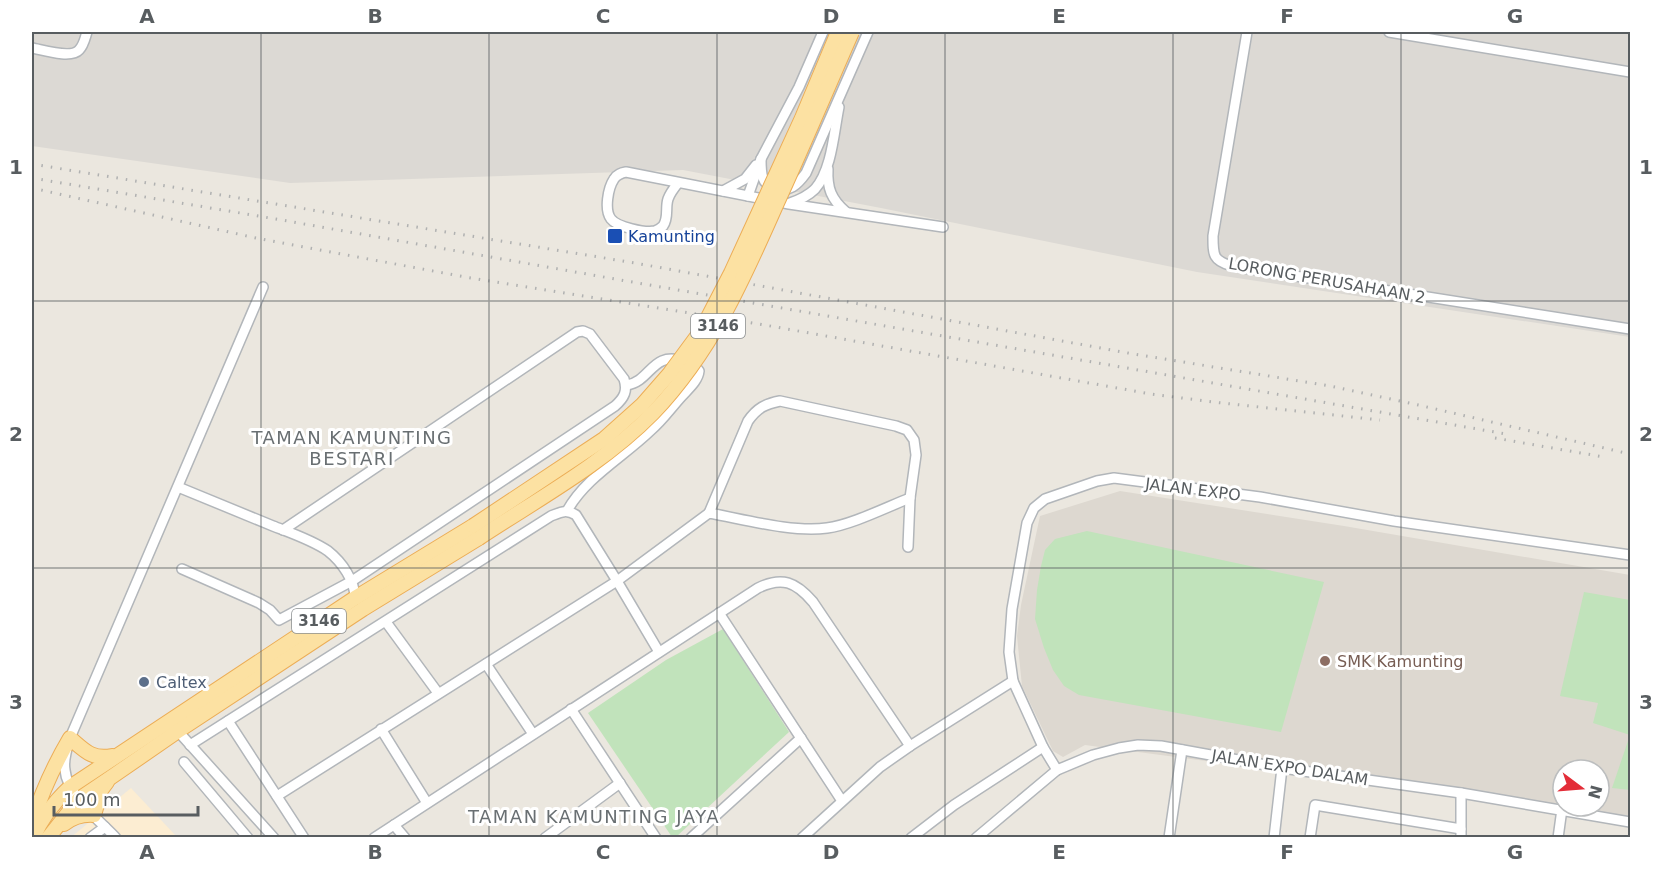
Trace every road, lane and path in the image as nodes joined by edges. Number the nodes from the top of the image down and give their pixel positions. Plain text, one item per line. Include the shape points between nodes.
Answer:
1 (87, 32) edge
2 (823, 32) edge
3 (838, 32) edge
4 (852, 32) edge
5 (868, 32) edge
6 (1247, 32) edge
7 (1389, 32) edge
8 (1411, 33) edge
9 (32, 48) edge
10 (1630, 72) edge
11 (843, 87) junction
12 (761, 159) junction
13 (828, 164) junction
14 (678, 183) junction
15 (723, 191) junction
16 (748, 196) junction
17 (789, 204) junction
18 (846, 212) junction
19 (943, 227) dead end
20 (262, 287) dead end
21 (1630, 330) edge
22 (627, 386) junction
23 (178, 487) junction
24 (910, 498) junction
25 (567, 511) junction
26 (708, 513) junction
27 (283, 530) junction
28 (476, 532) junction
29 (908, 547) dead end
30 (1630, 555) edge
31 (182, 569) dead end
32 (352, 581) junction
33 (617, 581) junction
34 (355, 598) junction
35 (720, 613) junction
36 (386, 622) junction
37 (659, 652) junction
38 (486, 664) junction
39 (1013, 681) junction
40 (438, 693) junction
41 (571, 709) junction
42 (168, 720) junction
43 (228, 721) junction
44 (381, 729) junction
45 (178, 731) junction
46 (533, 734) junction
47 (70, 738) junction
48 (801, 738) junction
49 (190, 744) junction
50 (910, 746) junction
51 (1043, 747) junction
52 (1182, 750) junction
53 (114, 756) junction
54 (184, 762) dead end
55 (1282, 768) junction
56 (1057, 770) junction
57 (110, 778) junction
58 (620, 783) junction
59 (69, 787) junction
60 (1461, 792) junction
61 (277, 796) junction
62 (79, 799) junction
63 (842, 801) junction
64 (427, 802) junction
65 (1551, 807) edge
66 (94, 814) junction
67 (1561, 818) edge
68 (1609, 818) edge
69 (32, 822) edge
70 (1630, 822) edge
71 (393, 825) junction
72 (105, 827) junction
73 (1461, 833) edge
74 (33, 837) edge
75 (49, 837) edge
76 (90, 837) edge
77 (116, 837) edge
78 (248, 837) edge
79 (274, 837) edge
80 (304, 837) edge
81 (374, 837) edge
82 (405, 837) edge
83 (545, 837) edge
84 (656, 837) edge
85 (691, 837) edge
86 (802, 837) edge
87 (911, 837) edge
88 (976, 837) edge
89 (1169, 837) edge
90 (1274, 837) edge
91 (1310, 837) edge
92 (1558, 837) edge

1 - 9 street via 80,50 74,54
2 - 12 street
3 - 28 main road, 3146, bridge via 731,273 701,331 642,405 604,439
4 - 28 main road, 3146, bridge via 742,284 678,386 620,443 583,471
5 - 11 street
6 - 21 street, LORONG PERUSAHAAN 2 via 1213,236 1213,250 1223,264
7 - 8 street
8 - 10 street
11 - 12 street via 798,184 779,189 765,183
11 - 13 street
12 - 15 street via 745,179
12 - 16 street
13 - 17 street via 815,189
13 - 18 street via 828,188
14 - 14 street via 668,198 664,224 655,231 621,226 608,216 608,197 619,174 626,172
14 - 15 street
15 - 16 street
16 - 17 street
17 - 18 street
18 - 19 street
20 - 23 street
22 - 25 street via 640,380 658,362 671,358 699,370 693,384 652,430 588,484
22 - 27 street via 590,334 577,332
22 - 32 street via 615,406
23 - 27 street
23 - 47 street
24 - 26 street via 829,528 809,530
24 - 26 street via 916,455 914,440 907,430 780,401 757,409 748,421
24 - 29 street
25 - 33 street via 576,515
25 - 36 street via 551,516
26 - 33 street
27 - 32 street via 328,551
28 - 34 main road, 3146
28 - 45 main road, 3146
30 - 39 street, JALAN EXPO via 1260,498 1114,478 1097,481 1045,499 1034,508 1027,523 1012,609 1009,652
31 - 32 street via 259,603 279,620
32 - 34 street
33 - 37 street
33 - 38 street
34 - 42 main road, 3146
35 - 37 street
35 - 48 street
35 - 50 street via 768,583 781,581 805,592
36 - 40 street
36 - 43 street
37 - 41 street
38 - 40 street
38 - 46 street
39 - 50 street
39 - 51 street, JALAN EXPO
40 - 44 street
41 - 46 street
41 - 58 street
42 - 45 street
42 - 53 main road, 3146
43 - 49 street
43 - 61 street
44 - 61 street
44 - 64 street
45 - 49 street
45 - 57 main road, 3146
46 - 64 street
47 - 53 main road via 95,757
47 - 59 street via 64,771
47 - 69 main road
48 - 63 street
48 - 85 street
49 - 79 street
50 - 63 street
51 - 56 street, JALAN EXPO
51 - 87 street
52 - 55 street, JALAN EXPO DALAM
52 - 56 street, JALAN EXPO DALAM via 1138,745 1119,748
52 - 89 street
53 - 59 main road, 3146
54 - 78 street
55 - 60 street, JALAN EXPO DALAM
55 - 90 street
56 - 88 street, JALAN EXPO DALAM
57 - 62 main road, 3146
57 - 66 main road via 101,790
58 - 83 street
58 - 84 street
59 - 62 street
59 - 74 main road, 3146 via 54,802
60 - 65 street, JALAN EXPO DALAM
60 - 73 street
61 - 80 street
62 - 66 street
62 - 75 main road, 3146
63 - 86 street
64 - 71 street
66 - 72 street
66 - 75 main road via 71,819
67 - 92 street
68 - 70 street, JALAN EXPO DALAM
71 - 81 street
71 - 82 street
72 - 76 street
72 - 77 street
73 - 91 street via 1315,805

